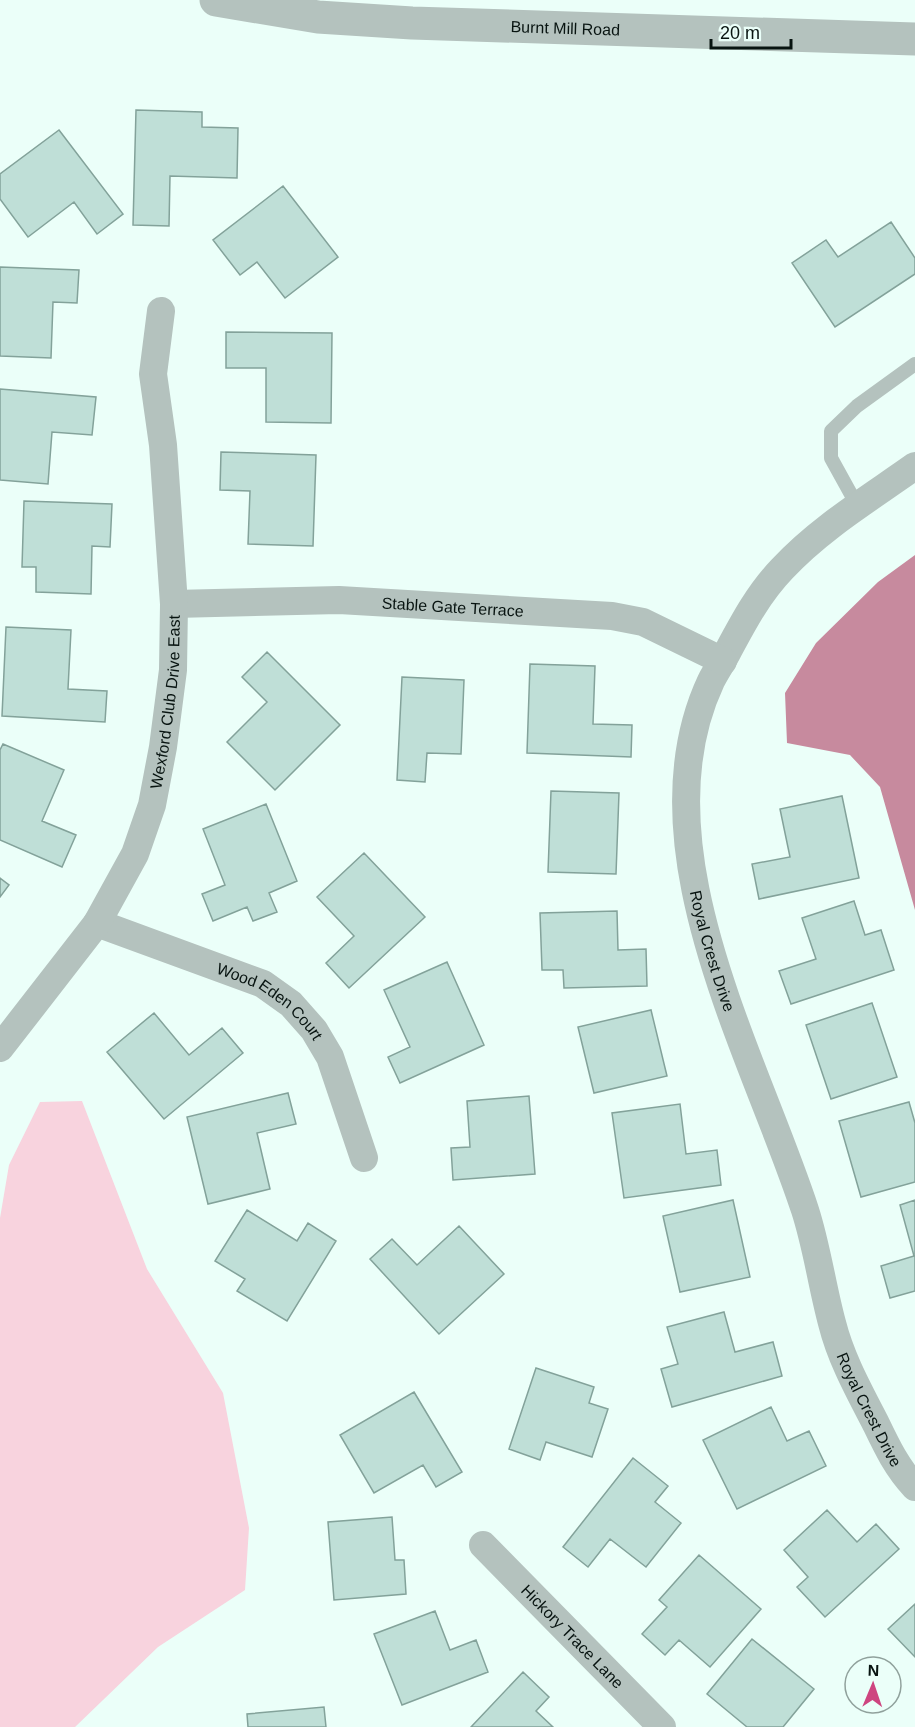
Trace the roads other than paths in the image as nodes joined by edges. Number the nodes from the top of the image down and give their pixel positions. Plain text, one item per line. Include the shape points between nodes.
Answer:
1 (216, 0) edge
2 (915, 39) edge
3 (161, 311) dead end
4 (915, 364) edge
5 (915, 466) edge
6 (858, 507) junction
7 (174, 604) junction
8 (723, 661) junction
9 (97, 923) junction
10 (0, 1048) edge
11 (364, 1158) dead end
12 (915, 1487) edge
13 (483, 1545) dead end
14 (662, 1727) edge

1 - 2 street, Burnt Mill Road via 318,17 412,23
3 - 7 street, Wexford Club Drive East via 153,374 163,445
4 - 6 lane via 831,430 831,458
5 - 6 street, Royal Crest Drive
6 - 8 street, Royal Crest Drive via 818,535 782,569 751,607
7 - 8 street, Stable Gate Terrace via 339,600 612,616 643,622
7 - 9 street, Wexford Club Drive East via 173,670 152,806 135,854
8 - 12 street, Royal Crest Drive via 710,682 687,778 692,876 739,1036 805,1210 832,1324 847,1366 899,1470
9 - 10 street, Wexford Club Drive East
9 - 11 street, Wood Eden Court via 263,984 291,1004 314,1030 330,1057
13 - 14 street, Hickory Trace Lane

